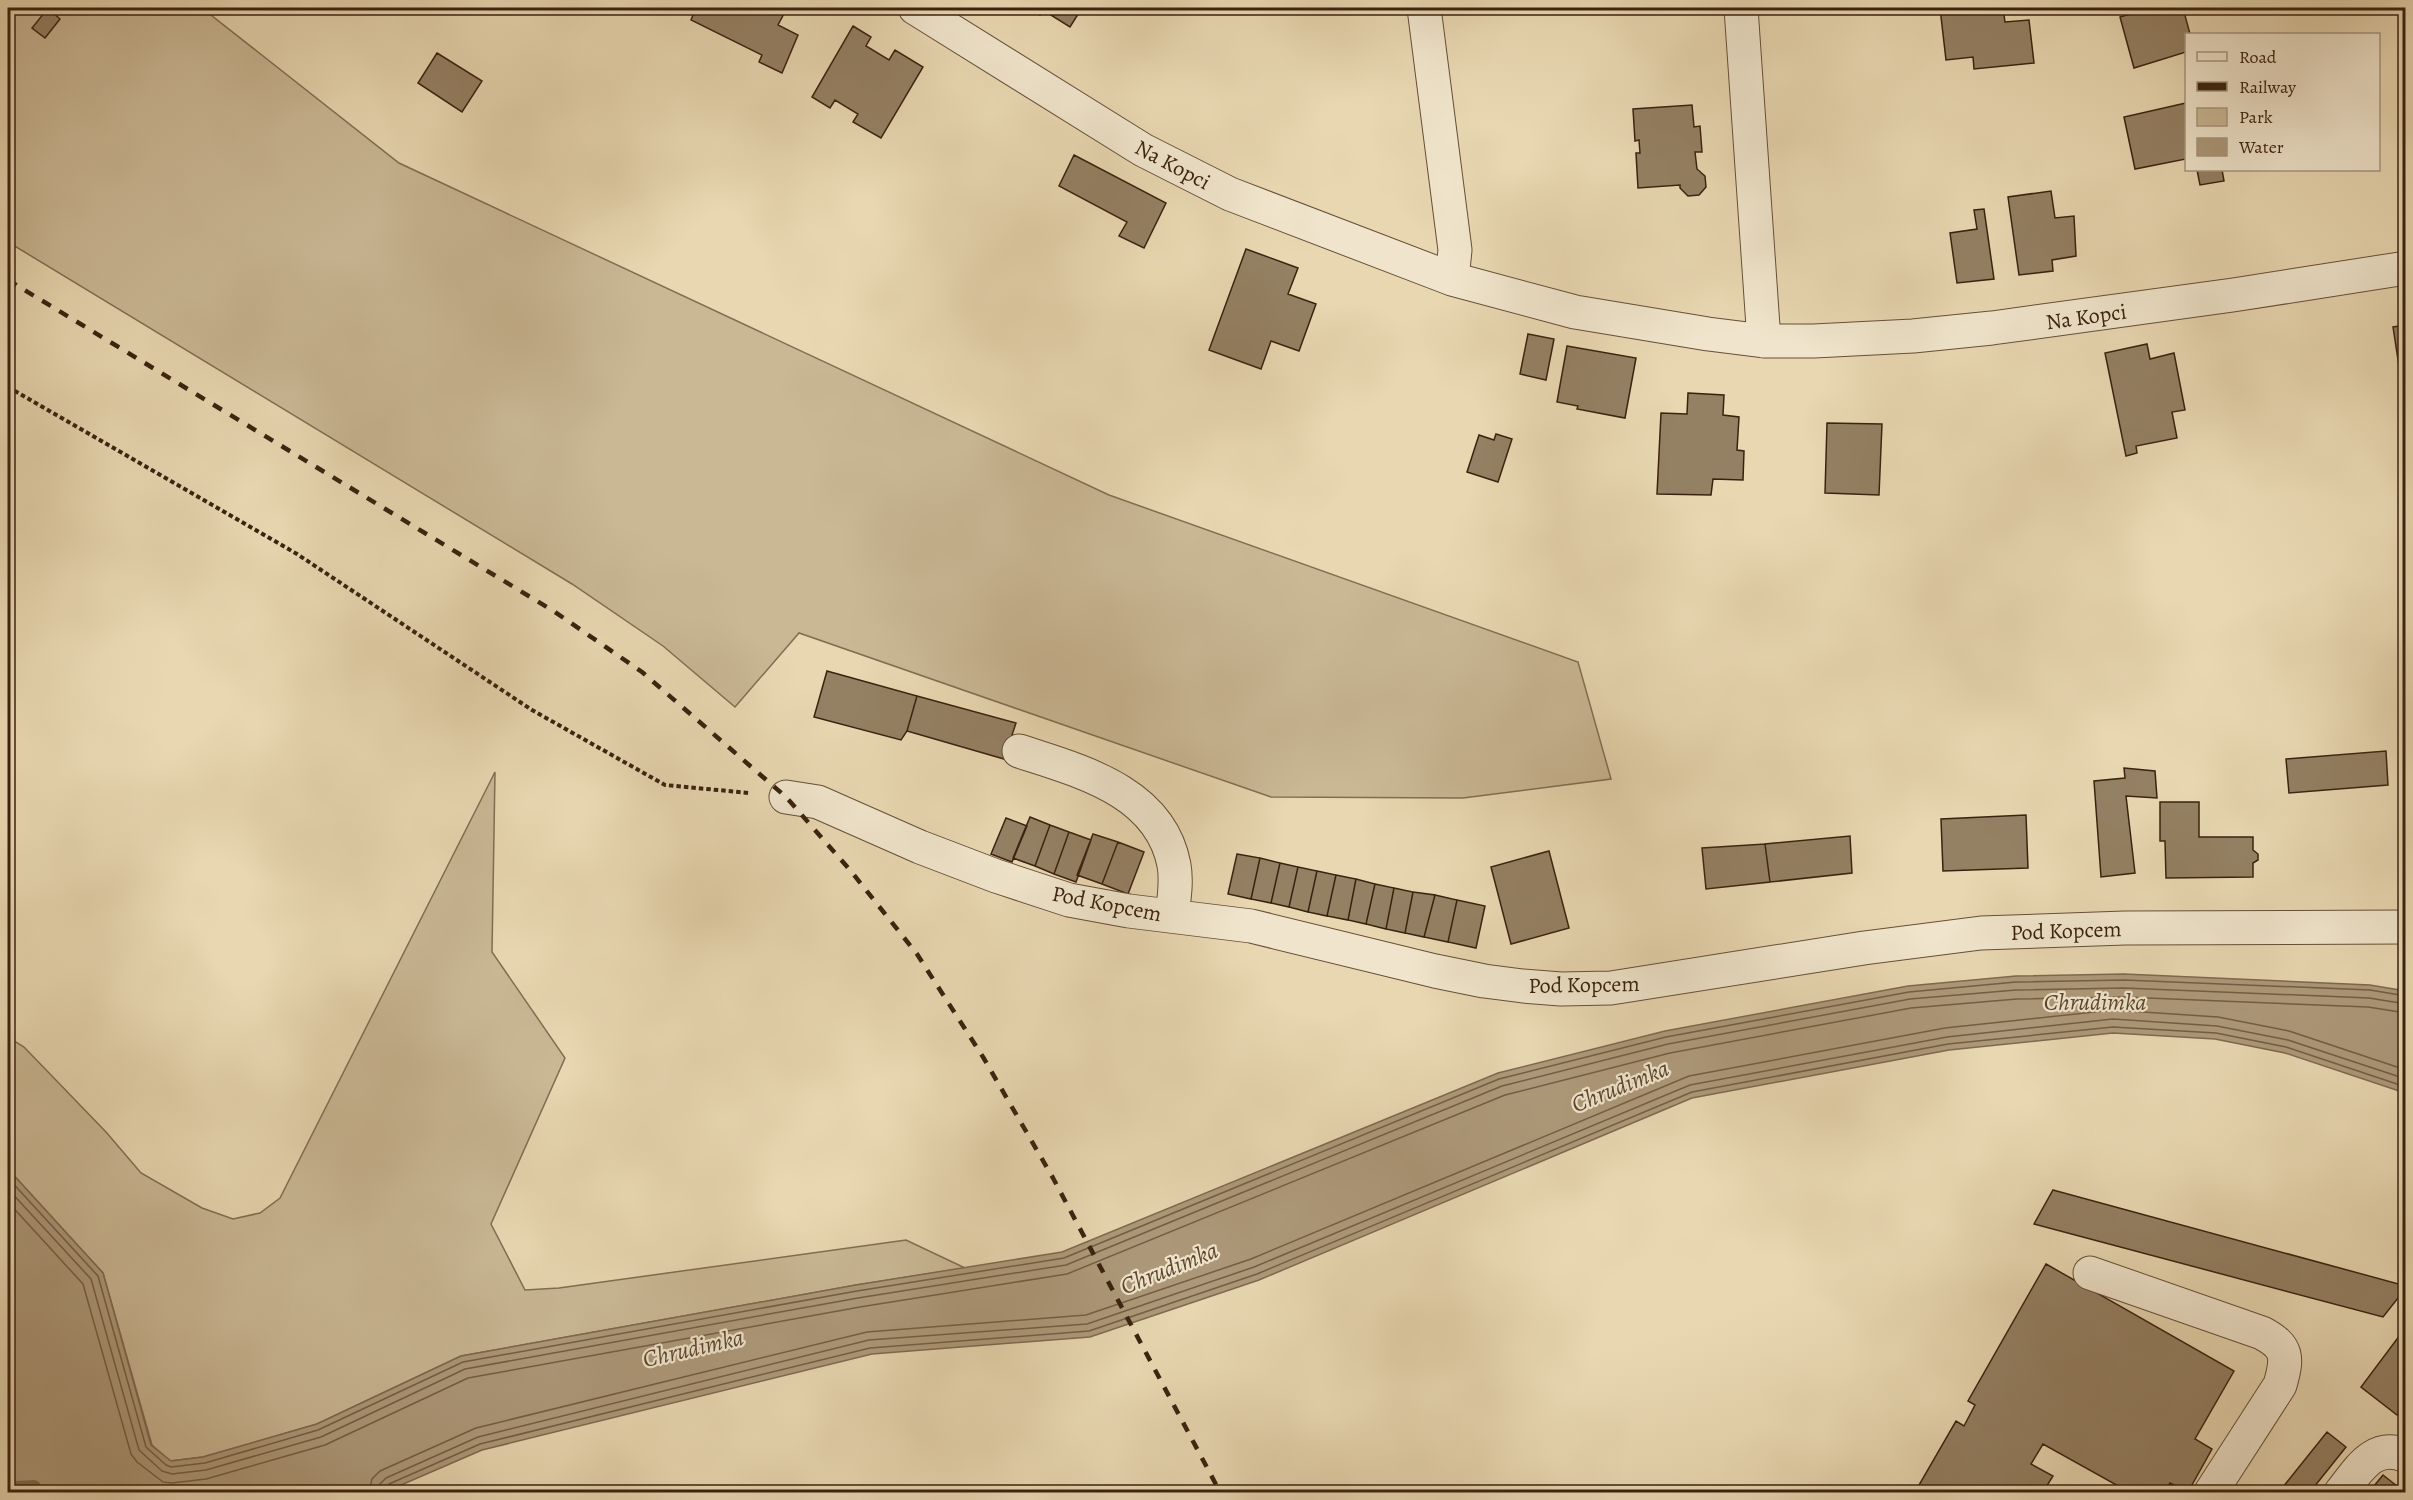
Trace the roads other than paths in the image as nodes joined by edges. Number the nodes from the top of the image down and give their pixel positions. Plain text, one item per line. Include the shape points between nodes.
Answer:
1 (915, 8) edge
2 (1424, 8) edge
3 (1741, 8) edge
4 (2406, 268) edge
5 (1452, 279) junction
6 (1764, 341) junction
7 (1019, 751) dead end
8 (786, 797) road end
9 (1172, 916) junction
10 (2406, 927) edge
11 (2090, 1272) dead end
12 (2406, 1456) edge
13 (2211, 1492) edge
14 (2341, 1492) edge

1 - 5 street, Na Kopci via 1143,150 1230,194
2 - 5 street via 1455,250
3 - 6 street
4 - 6 street, Na Kopci via 1992,328
5 - 6 street, Na Kopci via 1575,312
7 - 9 street via 1102,780 1135,800 1154,820 1174,866
8 - 9 street, Pod Kopcem via 818,802 920,847 1069,900
9 - 10 street, Pod Kopcem via 1251,926 1484,981 1561,989 1611,988 1981,933
11 - 13 street via 2262,1333 2284,1351 2286,1365 2280,1385
12 - 14 street via 2381,1453 2368,1459

